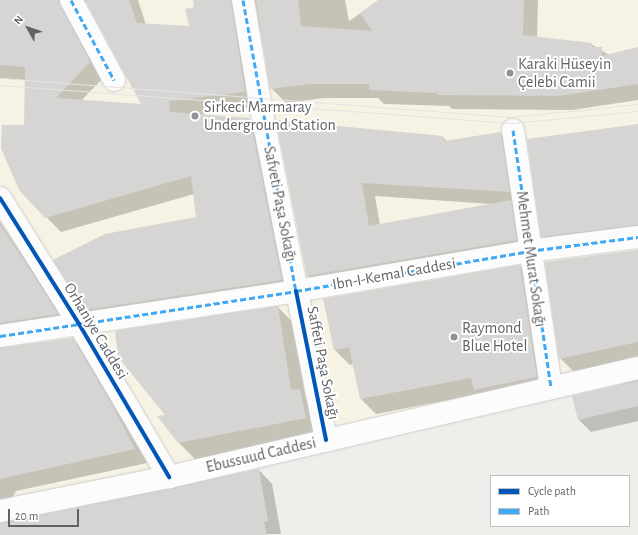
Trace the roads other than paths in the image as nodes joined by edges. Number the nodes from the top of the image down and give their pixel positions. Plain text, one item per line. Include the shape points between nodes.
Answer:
1 (71, 0) edge
2 (243, 0) edge
3 (114, 80) dead end
4 (513, 130) dead end
5 (0, 198) edge
6 (638, 237) edge
7 (529, 251) junction
8 (296, 291) junction
9 (78, 324) junction
10 (0, 336) edge
11 (638, 368) edge
12 (551, 388) junction
13 (326, 440) junction
14 (169, 477) junction
15 (0, 511) edge

1 - 3 street
2 - 8 street, Safveti Paşa Sokağı
4 - 7 street, Mehmet Murat Sokağı
5 - 9 street, Orhaniye Caddesi
6 - 7 street, Ibn-I-Kemal Caddesi
7 - 8 street, Ibn-I-Kemal Caddesi
7 - 12 street, Mehmet Murat Sokağı
8 - 9 street, Ibn-I-Kemal Caddesi
8 - 13 street, Saffeti Paşa Sokağı
9 - 10 street, Ibn-I-Kemal Caddesi
9 - 14 street, Orhaniye Caddesi
11 - 12 street, Ebussuud Caddesi
12 - 13 street, Ebussuud Caddesi
13 - 14 street, Ebussuud Caddesi
14 - 15 street, Ebussuud Caddesi

